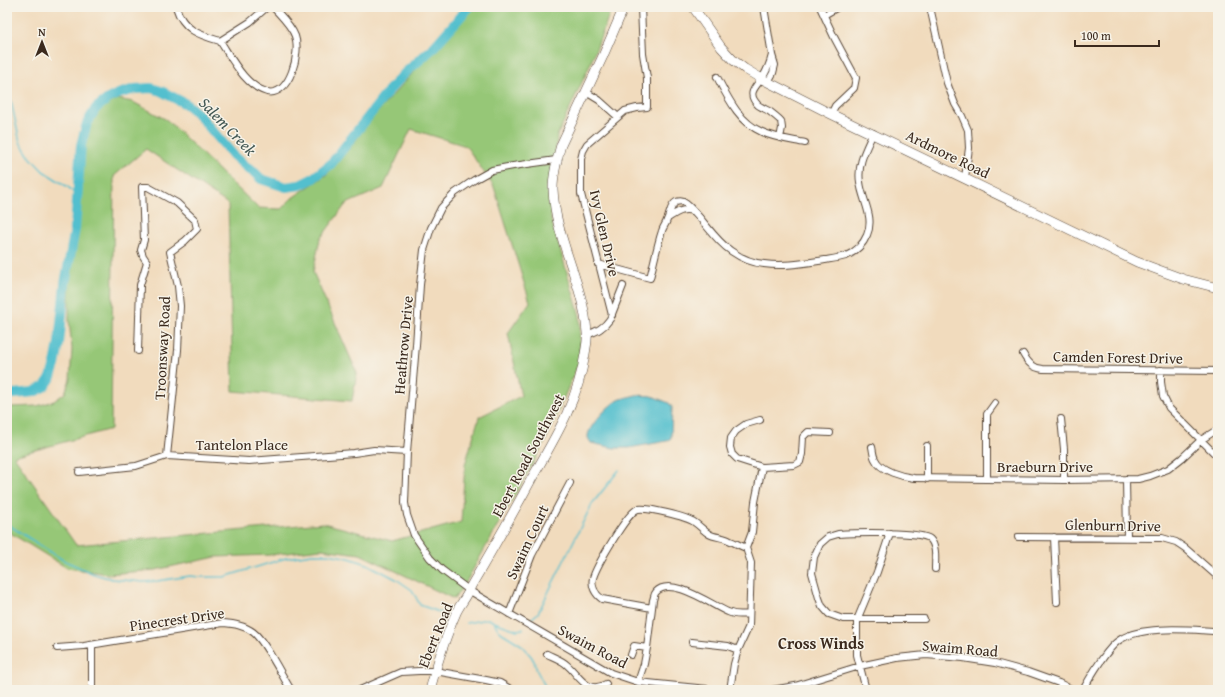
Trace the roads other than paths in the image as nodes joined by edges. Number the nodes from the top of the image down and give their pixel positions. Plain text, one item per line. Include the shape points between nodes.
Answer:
1 (176, 7) edge
2 (267, 7) edge
3 (273, 7) edge
4 (624, 7) edge
5 (642, 7) edge
6 (693, 7) edge
7 (764, 7) edge
8 (820, 7) edge
9 (838, 7) edge
10 (930, 7) edge
11 (824, 15) junction
12 (220, 42) junction
13 (717, 77) dead end
14 (765, 81) junction
15 (586, 92) junction
16 (831, 114) junction
17 (618, 117) junction
18 (872, 133) junction
19 (780, 138) junction
20 (804, 143) dead end
21 (556, 160) junction
22 (965, 178) junction
23 (694, 212) junction
24 (668, 218) junction
25 (598, 264) junction
26 (623, 286) dead end
27 (1218, 288) edge
28 (612, 315) junction
29 (587, 335) junction
30 (138, 351) dead end
31 (1023, 354) dead end
32 (1160, 370) junction
33 (1218, 371) edge
34 (994, 403) dead end
35 (1061, 419) dead end
36 (760, 420) dead end
37 (1218, 429) edge
38 (830, 433) dead end
39 (1201, 440) junction
40 (927, 446) dead end
41 (872, 447) dead end
42 (407, 452) junction
43 (167, 456) junction
44 (1218, 456) edge
45 (762, 467) junction
46 (79, 472) dead end
47 (927, 478) junction
48 (987, 478) junction
49 (1126, 479) junction
50 (1064, 480) junction
51 (570, 483) dead end
52 (890, 534) junction
53 (1018, 537) dead end
54 (1054, 537) junction
55 (1127, 537) junction
56 (746, 548) junction
57 (935, 569) dead end
58 (1218, 577) edge
59 (470, 591) junction
60 (1057, 602) dead end
61 (490, 603) joint
62 (652, 608) junction
63 (509, 614) junction
64 (749, 614) junction
65 (924, 619) dead end
66 (857, 620) junction
67 (1218, 631) edge
68 (692, 642) dead end
69 (92, 645) junction
70 (57, 648) dead end
71 (647, 648) junction
72 (738, 650) junction
73 (547, 654) dead end
74 (631, 655) dead end
75 (860, 666) junction
76 (435, 672) junction
77 (611, 673) junction
78 (638, 682) junction
79 (606, 684) junction
80 (92, 690) edge
81 (291, 690) edge
82 (360, 690) edge
83 (430, 690) edge
84 (512, 690) edge
85 (602, 690) edge
86 (717, 690) edge
87 (730, 690) edge
88 (772, 690) edge
89 (866, 690) edge
90 (1073, 690) edge
91 (1082, 690) edge

1 - 12 street via 189,29
2 - 12 street
3 - 12 street via 292,29 297,44 290,76 276,91 266,91 248,80
4 - 15 main road, Ebert Road Southwest
5 - 17 street, Ivy Glen Drive via 647,107 625,111
6 - 14 main road, Ardmore Road via 733,60
7 - 14 street via 775,65 773,73
8 - 11 street
9 - 11 street
10 - 22 street via 947,82 968,130 969,148
11 - 16 street via 856,78 854,88 835,106
13 - 19 street via 741,116 751,126 762,133
14 - 16 main road, Ardmore Road
14 - 19 street via 754,87 752,95 759,106 781,121
15 - 17 street
15 - 21 main road, Ebert Road Southwest
16 - 18 main road, Ardmore Road
17 - 25 street, Ivy Glen Drive via 587,144 581,159 581,194
18 - 22 main road, Ardmore Road
18 - 23 street via 860,168 860,182 868,210 867,235 860,246 844,257 796,264 753,262 720,243
19 - 20 street
21 - 29 main road, Ebert Road Southwest via 553,188 555,208 586,319
21 - 42 street, Heathrow Drive via 492,170 455,193 441,208 424,250
22 - 27 main road, Ardmore Road via 1137,262 1183,279
23 - 24 street via 680,211
23 - 24 street via 684,202 677,201
24 - 25 street via 662,229 650,278
25 - 28 street, Ivy Glen Drive
26 - 28 street, Ivy Glen Drive
28 - 29 street via 603,328
29 - 59 main road, Ebert Road Southwest via 581,379 568,412
30 - 43 street, Troonsway Road via 140,285 147,262 141,250 144,240 142,187 148,187 177,203 195,220 197,229 186,241 170,252 180,306
31 - 32 street, Camden Forest Drive via 1027,362 1038,368
32 - 33 street, Camden Forest Drive
32 - 39 street via 1163,396 1169,408
34 - 48 street via 987,414
35 - 50 street
36 - 45 street via 746,424 736,431 731,438 730,447 737,459
37 - 39 street, Braeburn Drive
38 - 45 street via 808,432 803,437 800,462 794,465
39 - 44 street
39 - 49 street, Braeburn Drive via 1168,469 1138,479
40 - 47 street
41 - 47 street, Braeburn Drive via 875,460 885,469 900,476
42 - 43 street, Tantelon Place via 374,450 249,460
42 - 59 street, Heathrow Drive via 405,503 414,535 442,570
43 - 46 street, Tantelon Place via 136,466
45 - 56 street via 752,532
47 - 48 street, Braeburn Drive
48 - 50 street, Braeburn Drive
49 - 50 street, Braeburn Drive
49 - 55 street
51 - 63 street, Swaim Court via 532,555
52 - 57 street via 925,536 930,539 934,547
52 - 66 street
52 - 66 street via 848,533 828,537 820,544 814,558 812,573 822,606 829,614
53 - 54 street, Glenburn Drive
54 - 55 street, Glenburn Drive
54 - 60 street
55 - 58 street, Glenburn Drive via 1162,538 1176,542
56 - 62 street via 709,534 690,520 656,511 636,510 626,519 604,556 593,584 596,594 602,599
56 - 64 street via 751,562
59 - 61 street, Heathrow Drive
59 - 76 main road, Ebert Road via 457,611
61 - 63 street, Swaim Road
62 - 64 street via 655,593 669,587 686,590 730,613
62 - 71 street
63 - 77 street, Swaim Road
64 - 72 street via 749,626
65 - 66 street
66 - 75 street via 857,655
67 - 91 street via 1152,630 1120,639 1111,647
68 - 72 street via 728,646
69 - 70 street, Pinecrest Drive
69 - 80 street
69 - 81 street, Pinecrest Drive via 223,624 242,626 264,645
71 - 74 street via 634,646
71 - 78 street
72 - 87 street
73 - 79 street via 567,664 581,681 590,686
75 - 88 street, Swaim Road via 795,686
75 - 89 street
75 - 90 street, Swaim Road via 926,655 963,658 995,662
76 - 82 street via 401,672
76 - 83 main road, Ebert Road
76 - 84 street via 500,683
77 - 78 street, Swaim Road
77 - 79 street
78 - 86 street, Swaim Road
79 - 85 street

